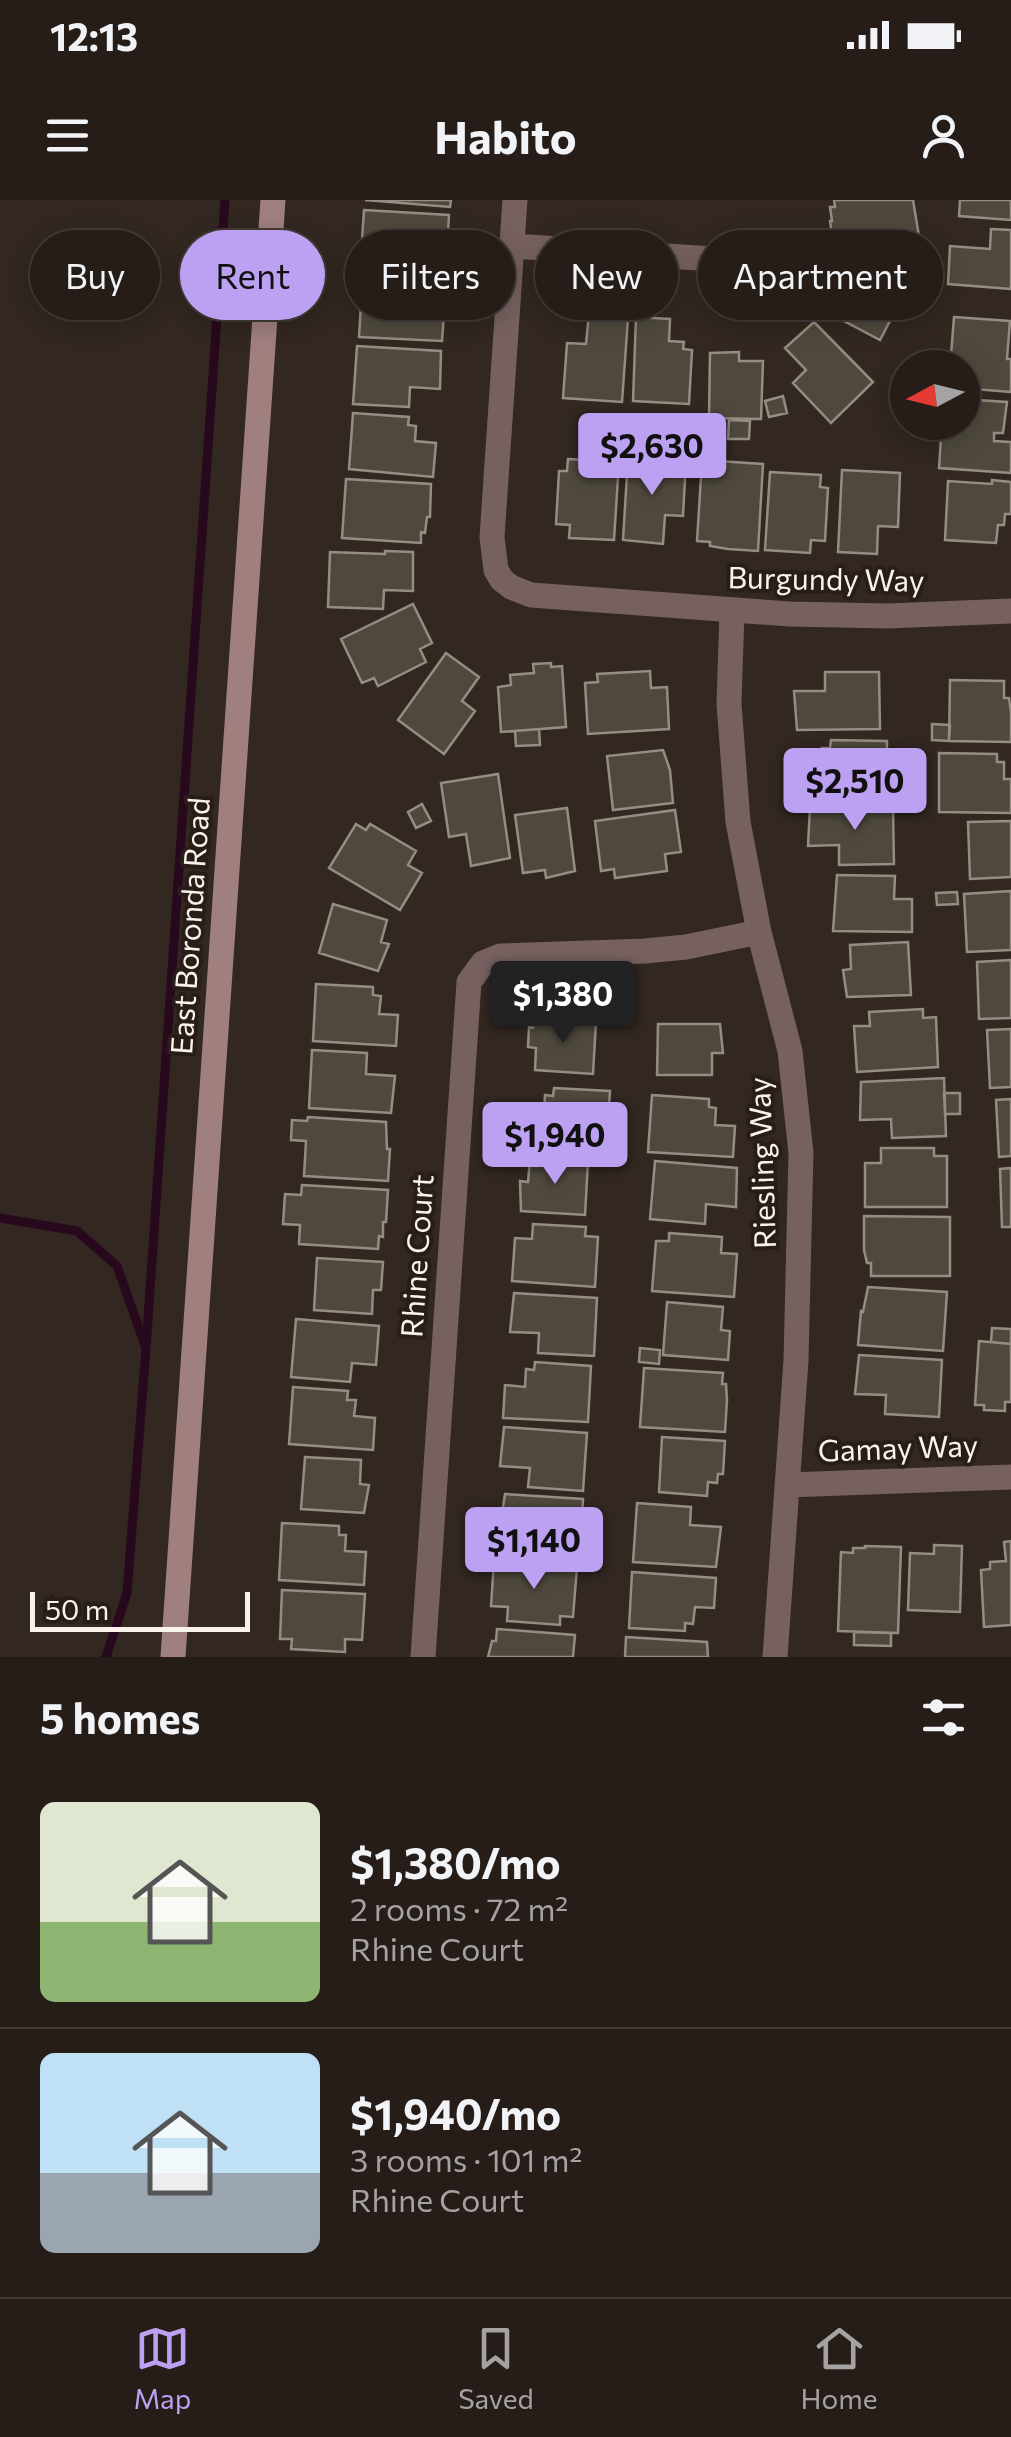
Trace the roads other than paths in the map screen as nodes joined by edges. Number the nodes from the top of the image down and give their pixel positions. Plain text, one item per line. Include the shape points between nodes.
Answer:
1 (274, 200) edge
2 (516, 200) edge
3 (514, 230) edge
4 (515, 246) edge
5 (698, 257) edge
6 (508, 320) edge
7 (732, 611) junction
8 (1011, 611) edge
9 (759, 932) junction
10 (1011, 1477) edge
11 (787, 1485) junction
12 (173, 1657) edge
13 (423, 1657) edge
14 (775, 1657) edge

1 - 12 main road, East Boronda Road
2 - 3 street
4 - 5 street
6 - 7 street, Burgundy Way via 492,538 496,570 510,587 531,595
7 - 8 street, Burgundy Way
7 - 9 street, Riesling Way via 732,764
9 - 11 street, Riesling Way via 790,1050 801,1153
9 - 13 street, Rhine Court via 645,952 500,956 483,963 469,982
10 - 11 street, Gamay Way
11 - 14 street, Riesling Way

